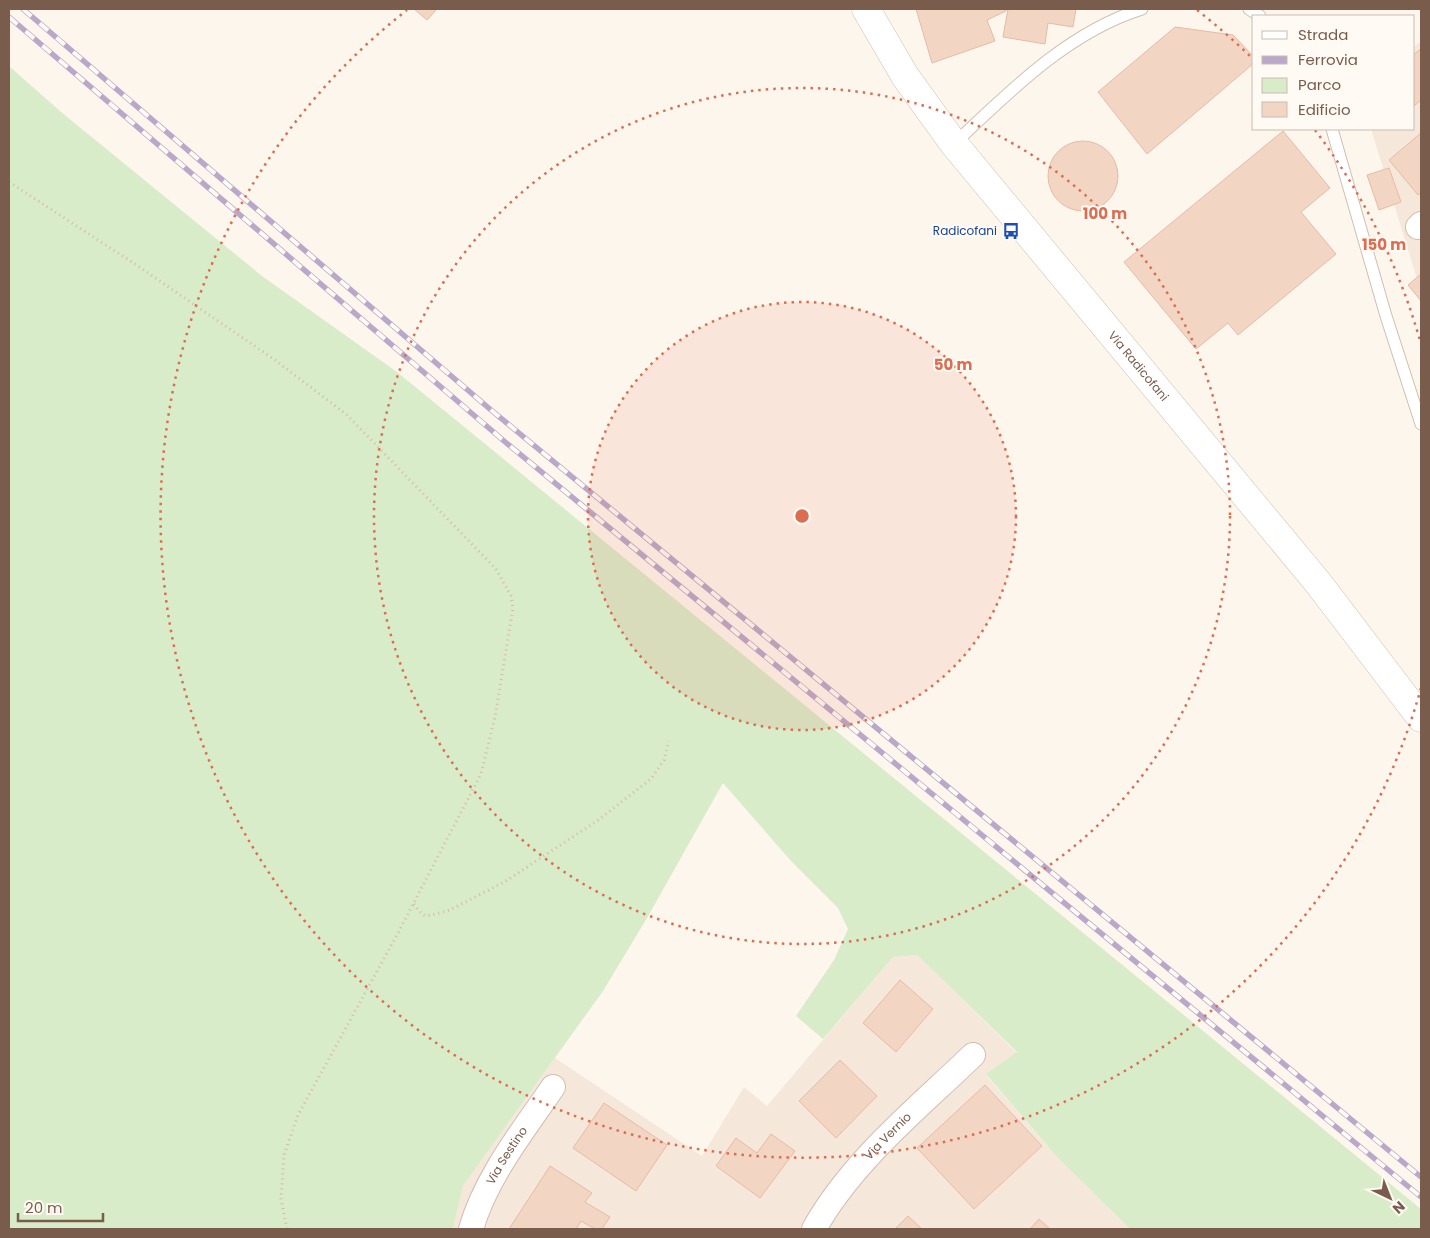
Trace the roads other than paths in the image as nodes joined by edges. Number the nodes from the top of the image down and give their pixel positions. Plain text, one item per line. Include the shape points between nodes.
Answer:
1 (866, 9) edge
2 (1142, 9) edge
3 (1332, 130) edge
4 (954, 144) junction
5 (1421, 424) edge
6 (1421, 718) edge
7 (973, 1055) dead end
8 (553, 1087) dead end
9 (471, 1229) edge
10 (814, 1229) edge

1 - 4 street, Via Radicofani via 906,76
2 - 4 lane via 1104,25 1046,63
3 - 5 lane via 1396,351
4 - 6 street, Via Radicofani via 1319,584
7 - 10 street, Via Vernio via 851,1175
8 - 9 street, Via Sestino via 494,1178

